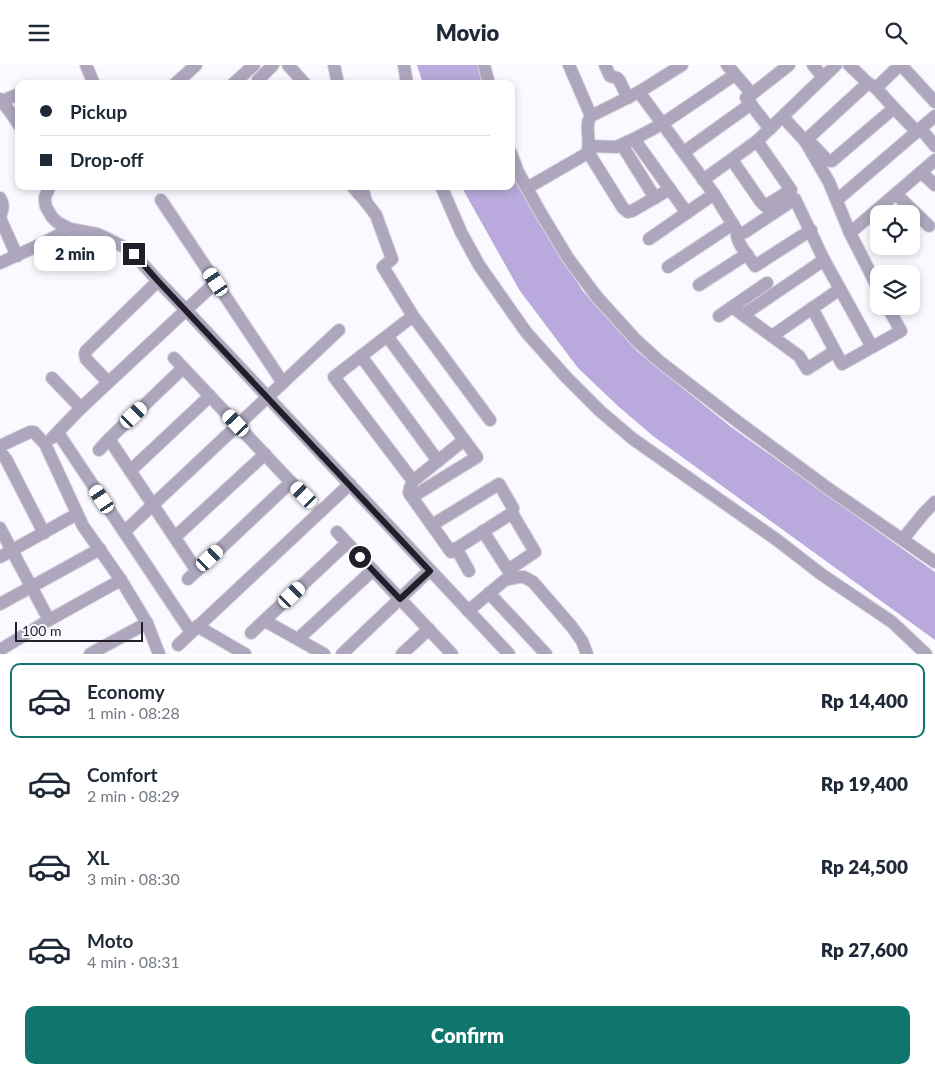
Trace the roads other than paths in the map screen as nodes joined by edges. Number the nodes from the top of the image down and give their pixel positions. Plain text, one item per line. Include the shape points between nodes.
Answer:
1 (86, 65) edge
2 (196, 65) edge
3 (254, 65) edge
4 (273, 65) edge
5 (288, 65) edge
6 (299, 65) edge
7 (334, 65) edge
8 (404, 65) edge
9 (484, 65) edge
10 (569, 65) edge
11 (604, 65) edge
12 (682, 65) edge
13 (720, 65) edge
14 (728, 65) edge
15 (789, 65) edge
16 (813, 65) edge
17 (836, 65) edge
18 (850, 65) edge
19 (901, 65) edge
20 (774, 69) edge
21 (823, 77) junction
22 (730, 78) junction
23 (92, 80) edge
24 (179, 80) edge
25 (237, 80) edge
26 (258, 80) edge
27 (302, 80) edge
28 (303, 80) edge
29 (337, 80) edge
30 (407, 80) edge
31 (488, 80) edge
32 (872, 85) junction
33 (15, 95) edge
34 (633, 95) junction
35 (750, 99) junction
36 (1, 100) edge
37 (935, 102) edge
38 (894, 108) junction
39 (591, 116) junction
40 (783, 117) junction
41 (935, 117) edge
42 (15, 119) edge
43 (662, 124) junction
44 (770, 129) junction
45 (919, 130) junction
46 (757, 141) junction
47 (805, 141) junction
48 (628, 142) junction
49 (935, 146) edge
50 (588, 149) junction
51 (684, 152) junction
52 (732, 160) junction
53 (935, 160) edge
54 (515, 164) edge
55 (922, 172) junction
56 (703, 180) junction
57 (935, 185) edge
58 (527, 188) junction
59 (670, 189) junction
60 (48, 190) edge
61 (356, 190) edge
62 (363, 190) edge
63 (443, 190) edge
64 (714, 194) junction
65 (896, 194) junction
66 (793, 195) junction
67 (0, 198) edge
68 (655, 198) junction
69 (161, 200) dead end
70 (837, 200) junction
71 (366, 202) junction
72 (886, 205) edge
73 (687, 213) junction
74 (0, 218) edge
75 (870, 221) edge
76 (929, 226) dead end
77 (735, 227) junction
78 (70, 229) junction
79 (811, 230) junction
80 (850, 233) junction
81 (649, 239) dead end
82 (747, 254) junction
83 (17, 256) junction
84 (824, 260) junction
85 (0, 263) edge
86 (755, 266) junction
87 (668, 267) dead end
88 (870, 272) edge
89 (158, 281) junction
90 (216, 282) junction
91 (767, 283) junction
92 (699, 285) dead end
93 (840, 289) junction
94 (774, 294) junction
95 (732, 307) junction
96 (812, 308) junction
97 (186, 310) junction
98 (743, 315) junction
99 (892, 315) edge
100 (413, 316) junction
101 (719, 316) dead end
102 (784, 327) junction
103 (339, 330) dead end
104 (387, 336) junction
105 (772, 336) junction
106 (872, 347) junction
107 (835, 351) junction
108 (361, 356) junction
109 (799, 356) junction
110 (174, 358) dead end
111 (183, 368) junction
112 (52, 378) dead end
113 (108, 382) junction
114 (283, 383) junction
115 (210, 396) junction
116 (268, 397) junction
117 (81, 408) junction
118 (490, 420) dead end
119 (238, 425) junction
120 (109, 439) junction
121 (464, 440) junction
122 (0, 446) edge
123 (99, 450) dead end
124 (0, 452) edge
125 (265, 454) junction
126 (438, 461) junction
127 (130, 471) junction
128 (413, 481) junction
129 (291, 482) junction
130 (350, 485) junction
131 (304, 495) dead end
132 (412, 497) junction
133 (935, 502) edge
134 (153, 505) junction
135 (512, 513) junction
136 (77, 514) junction
137 (432, 525) junction
138 (0, 528) edge
139 (483, 531) junction
140 (124, 532) junction
141 (337, 532) dead end
142 (44, 533) junction
143 (175, 537) junction
144 (903, 539) junction
145 (347, 543) junction
146 (100, 549) junction
147 (456, 549) junction
148 (12, 551) junction
149 (0, 557) edge
150 (935, 562) edge
151 (373, 571) junction
152 (430, 571) junction
153 (469, 571) dead end
154 (121, 580) junction
155 (31, 587) junction
156 (489, 593) junction
157 (400, 599) junction
158 (0, 605) edge
159 (468, 611) junction
160 (49, 620) junction
161 (265, 621) junction
162 (147, 623) junction
163 (194, 629) junction
164 (429, 629) junction
165 (251, 633) dead end
166 (298, 639) junction
167 (178, 645) dead end
168 (3, 651) edge
169 (90, 654) edge
170 (159, 654) edge
171 (244, 654) edge
172 (324, 654) edge
173 (342, 654) edge
174 (402, 654) edge
175 (452, 654) edge
176 (509, 654) edge
177 (546, 654) edge
178 (586, 654) edge
179 (926, 654) edge

1 - 23 street
2 - 24 street
3 - 25 street
4 - 26 street
5 - 27 street
6 - 28 street
7 - 29 street
8 - 30 street
9 - 31 street
10 - 39 street
11 - 34 street via 610,76 617,78
12 - 34 street
13 - 22 street
14 - 35 street
15 - 20 street
16 - 21 street
17 - 21 street
18 - 32 street
19 - 32 street
19 - 37 street
20 - 35 street
21 - 40 street
22 - 35 street
22 - 43 street
32 - 38 street
32 - 47 street
33 - 36 street
34 - 39 street
34 - 43 street
35 - 44 street
35 - 51 street
36 - 42 street
38 - 45 street
38 - 47 street via 832,161
39 - 50 street via 588,120
40 - 44 street
40 - 47 street
41 - 45 street
43 - 48 street
43 - 51 street
44 - 46 street
45 - 49 street
45 - 70 street
46 - 52 street
46 - 66 street
47 - 70 street
48 - 50 street
48 - 59 street
48 - 68 street
50 - 58 street via 584,156
50 - 68 street via 625,210 632,211
51 - 56 street
52 - 56 street
52 - 66 street via 766,206
53 - 55 street
54 - 58 street
55 - 57 street
55 - 65 street
56 - 64 street
58 - 144 street via 568,258 636,341 731,417
59 - 68 street
59 - 73 street
60 - 78 street via 46,207 57,222
61 - 71 street
62 - 71 street
63 - 179 street via 479,265 526,332 600,411 634,439 892,622
64 - 73 street
64 - 77 street
65 - 72 street
65 - 76 street
66 - 77 street via 744,231 740,233
66 - 79 street
67 - 74 street via 4,209
69 - 90 street
70 - 80 street
71 - 100 street via 376,215 392,259 383,267
73 - 81 street
74 - 83 street
75 - 80 street
77 - 82 street via 738,242
77 - 87 street
78 - 83 street
78 - 89 street via 97,234 124,246
79 - 84 street
79 - 86 street
80 - 88 street
82 - 86 street
82 - 92 street
83 - 85 street
84 - 93 street
84 - 94 street
86 - 91 street
89 - 97 street
89 - 113 street via 86,351 86,359
90 - 97 street
90 - 114 street
91 - 94 street
91 - 95 street
93 - 96 street
93 - 106 street
94 - 98 street
95 - 98 street
95 - 101 street
96 - 102 street
96 - 107 street
97 - 113 street
97 - 116 street
98 - 105 street
99 - 106 street via 900,331
100 - 104 street
100 - 118 street
102 - 105 street
102 - 109 street
103 - 114 street
104 - 108 street
104 - 121 street
105 - 109 street
106 - 107 street via 842,364
107 - 109 street via 807,369
108 - 126 street
108 - 128 street via 334,377
110 - 111 street
111 - 115 street
111 - 120 street
112 - 117 street
113 - 117 street
114 - 116 street
115 - 119 street
115 - 127 street
116 - 119 street
116 - 130 street
117 - 140 street via 54,436
119 - 125 street
119 - 134 street
120 - 123 street
120 - 127 street
121 - 126 street
121 - 132 street via 477,457
122 - 136 street via 30,432 38,435
124 - 142 street
125 - 129 street
125 - 143 street
126 - 128 street
127 - 134 street
128 - 132 street via 409,493
129 - 131 street
129 - 143 street via 193,575
130 - 152 street
130 - 163 street
132 - 137 street
133 - 144 street
134 - 140 street
134 - 143 street
135 - 137 street via 513,508 499,484
135 - 139 street
135 - 139 street via 535,552 508,570
136 - 142 street
136 - 146 street
137 - 147 street via 451,552
138 - 148 street
139 - 147 street
140 - 163 street
141 - 145 street
142 - 148 street
144 - 150 street
145 - 151 street
145 - 161 street
146 - 154 street
146 - 155 street
147 - 153 street
148 - 149 street
148 - 155 street
151 - 157 street
151 - 166 street
152 - 157 street
152 - 159 street
154 - 160 street
154 - 162 street
155 - 158 street
155 - 160 street
156 - 159 street
156 - 177 street
156 - 178 street via 505,580 528,578 578,634
157 - 164 street
157 - 173 street
159 - 176 street
160 - 168 street
161 - 165 street
161 - 166 street
162 - 169 street
162 - 170 street
163 - 167 street
163 - 171 street
164 - 174 street
164 - 175 street
166 - 172 street

